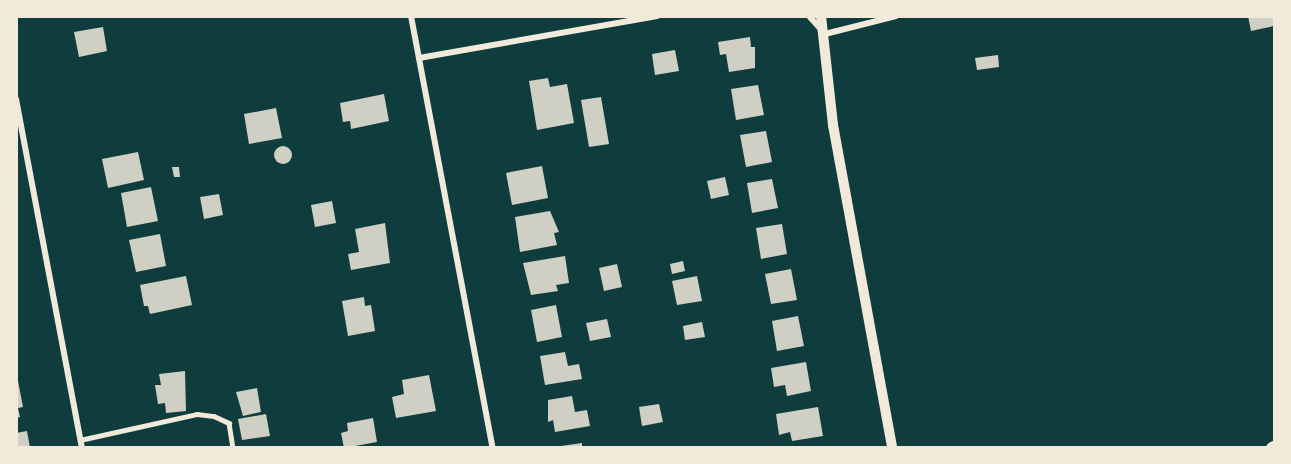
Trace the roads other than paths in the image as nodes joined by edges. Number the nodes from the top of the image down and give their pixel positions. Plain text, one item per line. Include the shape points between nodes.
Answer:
1 (411, 16) edge
2 (657, 16) edge
3 (809, 16) edge
4 (821, 16) edge
5 (896, 16) edge
6 (825, 34) junction
7 (419, 58) junction
8 (16, 99) edge
9 (20, 137) edge
10 (81, 444) edge
11 (233, 447) edge
12 (493, 447) edge
13 (892, 447) edge

1 - 7 street
2 - 7 street
3 - 6 street
4 - 6 street
5 - 6 street
6 - 13 street via 833,125
7 - 12 street
8 - 9 street
9 - 10 street
10 - 11 lane via 197,414 229,423

